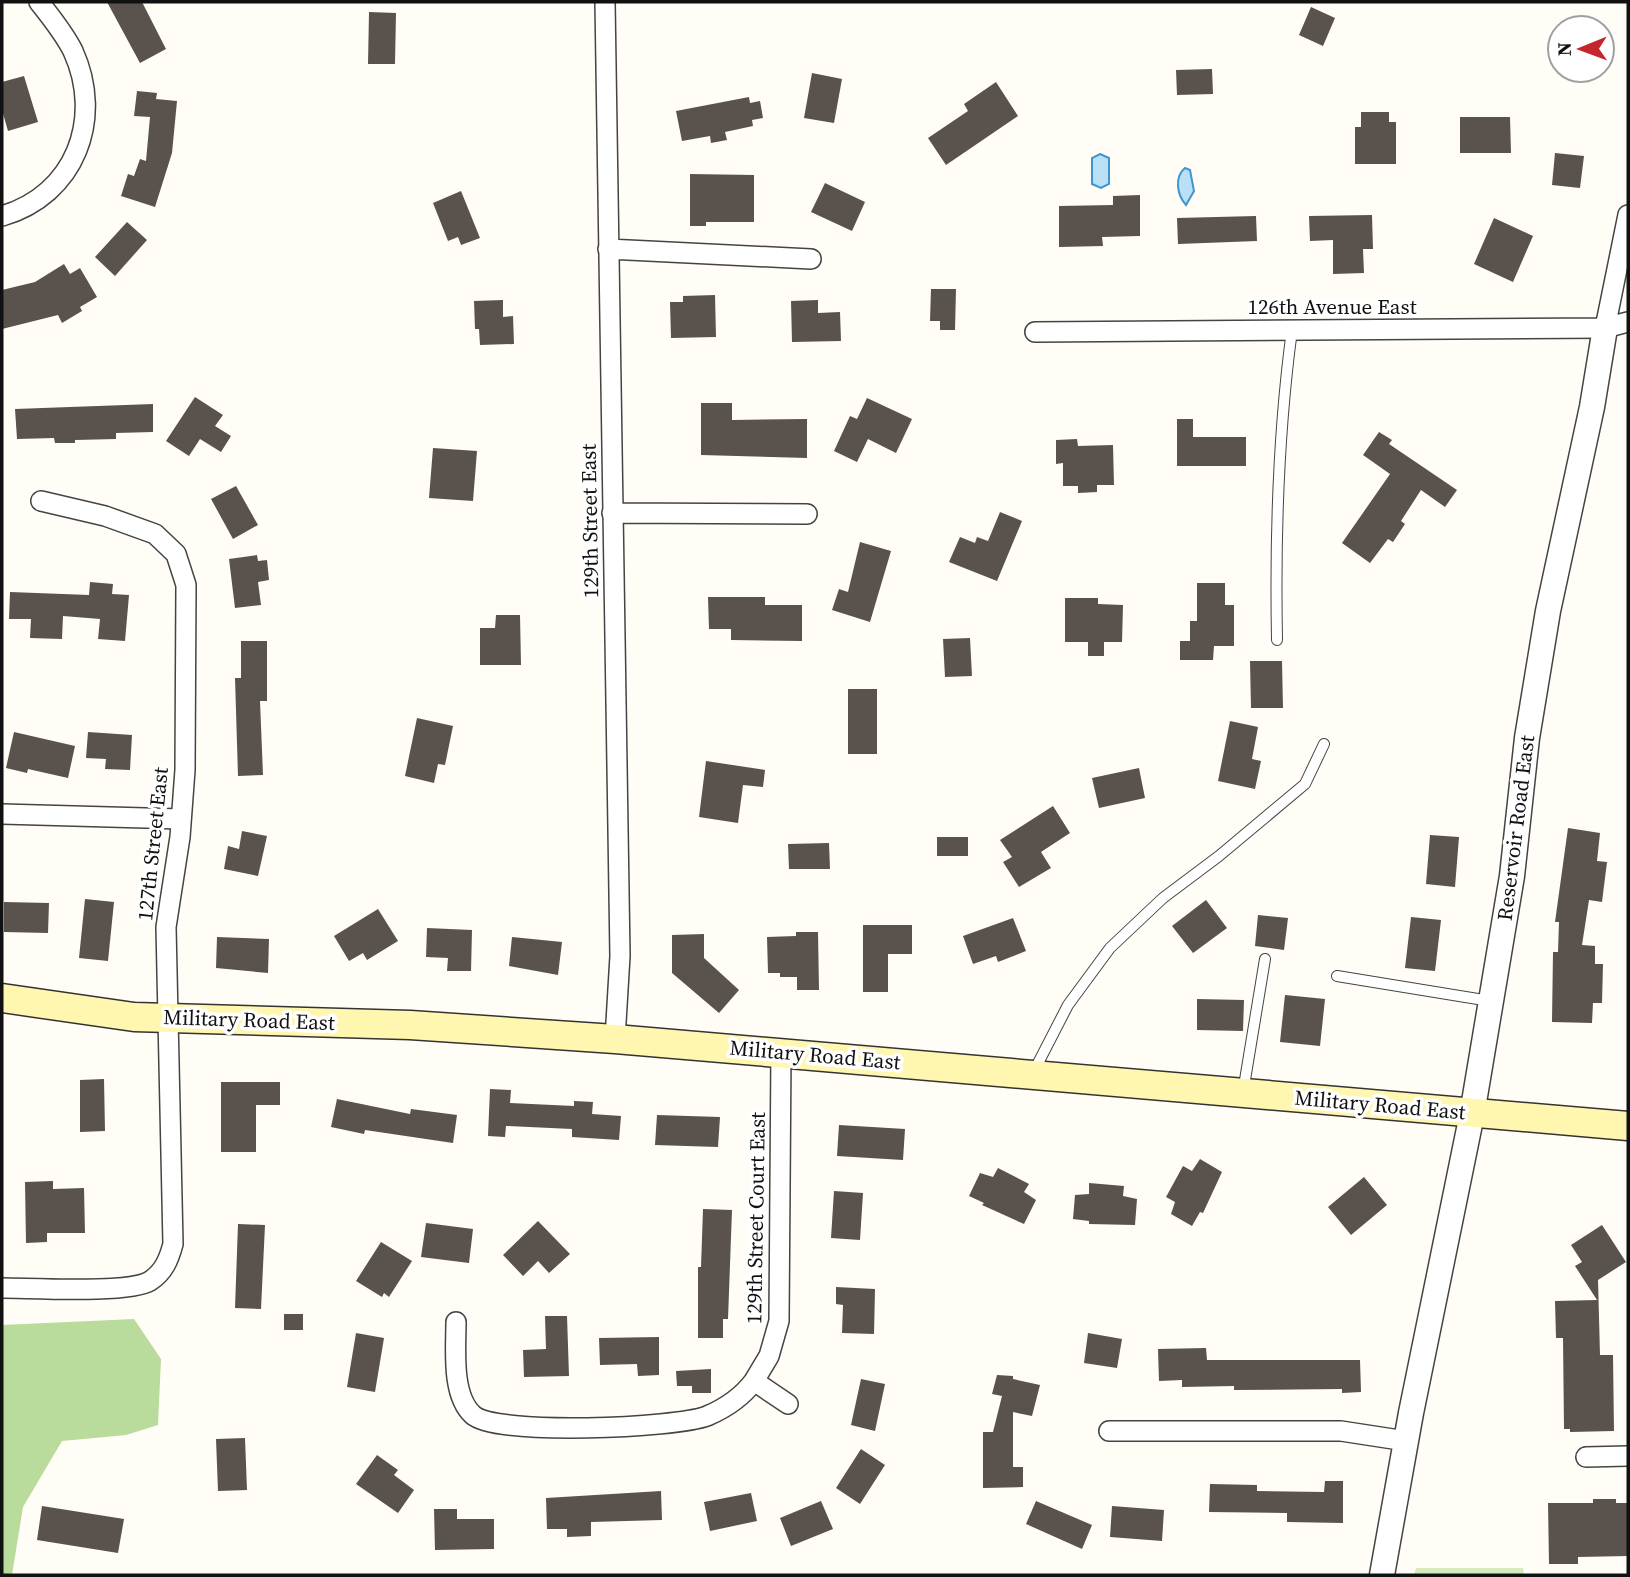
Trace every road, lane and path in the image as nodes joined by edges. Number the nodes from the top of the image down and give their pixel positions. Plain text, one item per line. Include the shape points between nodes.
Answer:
1 (39, 2) edge
2 (605, 2) edge
3 (1628, 215) edge
4 (2, 216) edge
5 (608, 249) junction
6 (811, 259) dead end
7 (1617, 325) edge
8 (1292, 330) junction
9 (1035, 332) dead end
10 (41, 501) dead end
11 (612, 513) junction
12 (807, 514) dead end
13 (1277, 640) dead end
14 (1324, 744) dead end
15 (2, 814) edge
16 (181, 819) junction
17 (1265, 959) dead end
18 (1337, 976) dead end
19 (2, 998) edge
20 (1491, 1001) junction
21 (168, 1018) junction
22 (615, 1039) junction
23 (781, 1051) junction
24 (1032, 1074) junction
25 (1243, 1093) junction
26 (1472, 1114) junction
27 (1628, 1126) edge
28 (2, 1288) edge
29 (456, 1322) dead end
30 (754, 1381) junction
31 (788, 1404) dead end
32 (1109, 1431) dead end
33 (1406, 1441) junction
34 (1628, 1456) edge
35 (1586, 1457) dead end
36 (1382, 1575) edge

1 - 4 street via 72,50 85,90 84,131 69,169 45,195
2 - 5 street, 129th Street East
3 - 7 street, Reservoir Road East
5 - 6 street
5 - 11 street, 129th Street East
7 - 8 street, 126th Avenue East
7 - 20 street, Reservoir Road East via 1548,611 1527,738 1513,876
8 - 9 street, 126th Avenue East
8 - 13 lane via 1276,541
10 - 16 street, 127th Street East via 135,525 155,534 176,554 186,585
11 - 12 street
11 - 22 street, 129th Street East via 620,956
14 - 24 lane via 1305,784 1163,898 1110,948 1068,1005
15 - 16 street
16 - 21 street, 127th Street East via 166,927
17 - 25 lane
18 - 20 lane
19 - 21 main road, Military Road East via 80,1011
20 - 26 street, Reservoir Road East
21 - 22 main road, Military Road East via 410,1025
21 - 28 street, 127th Street East via 173,1244 169,1262 151,1280 127,1286
22 - 23 main road, Military Road East
23 - 24 main road, Military Road East
23 - 30 street, 129th Street Court East via 779,1321 769,1356
24 - 25 main road, Military Road East
25 - 26 main road, Military Road East
26 - 27 main road, Military Road East
26 - 33 street, Reservoir Road East
29 - 30 street, 129th Street Court East via 457,1373 463,1401 474,1416 507,1427 689,1421 728,1406
30 - 31 street
32 - 33 street via 1340,1431
33 - 36 street, Reservoir Road East
34 - 35 street

